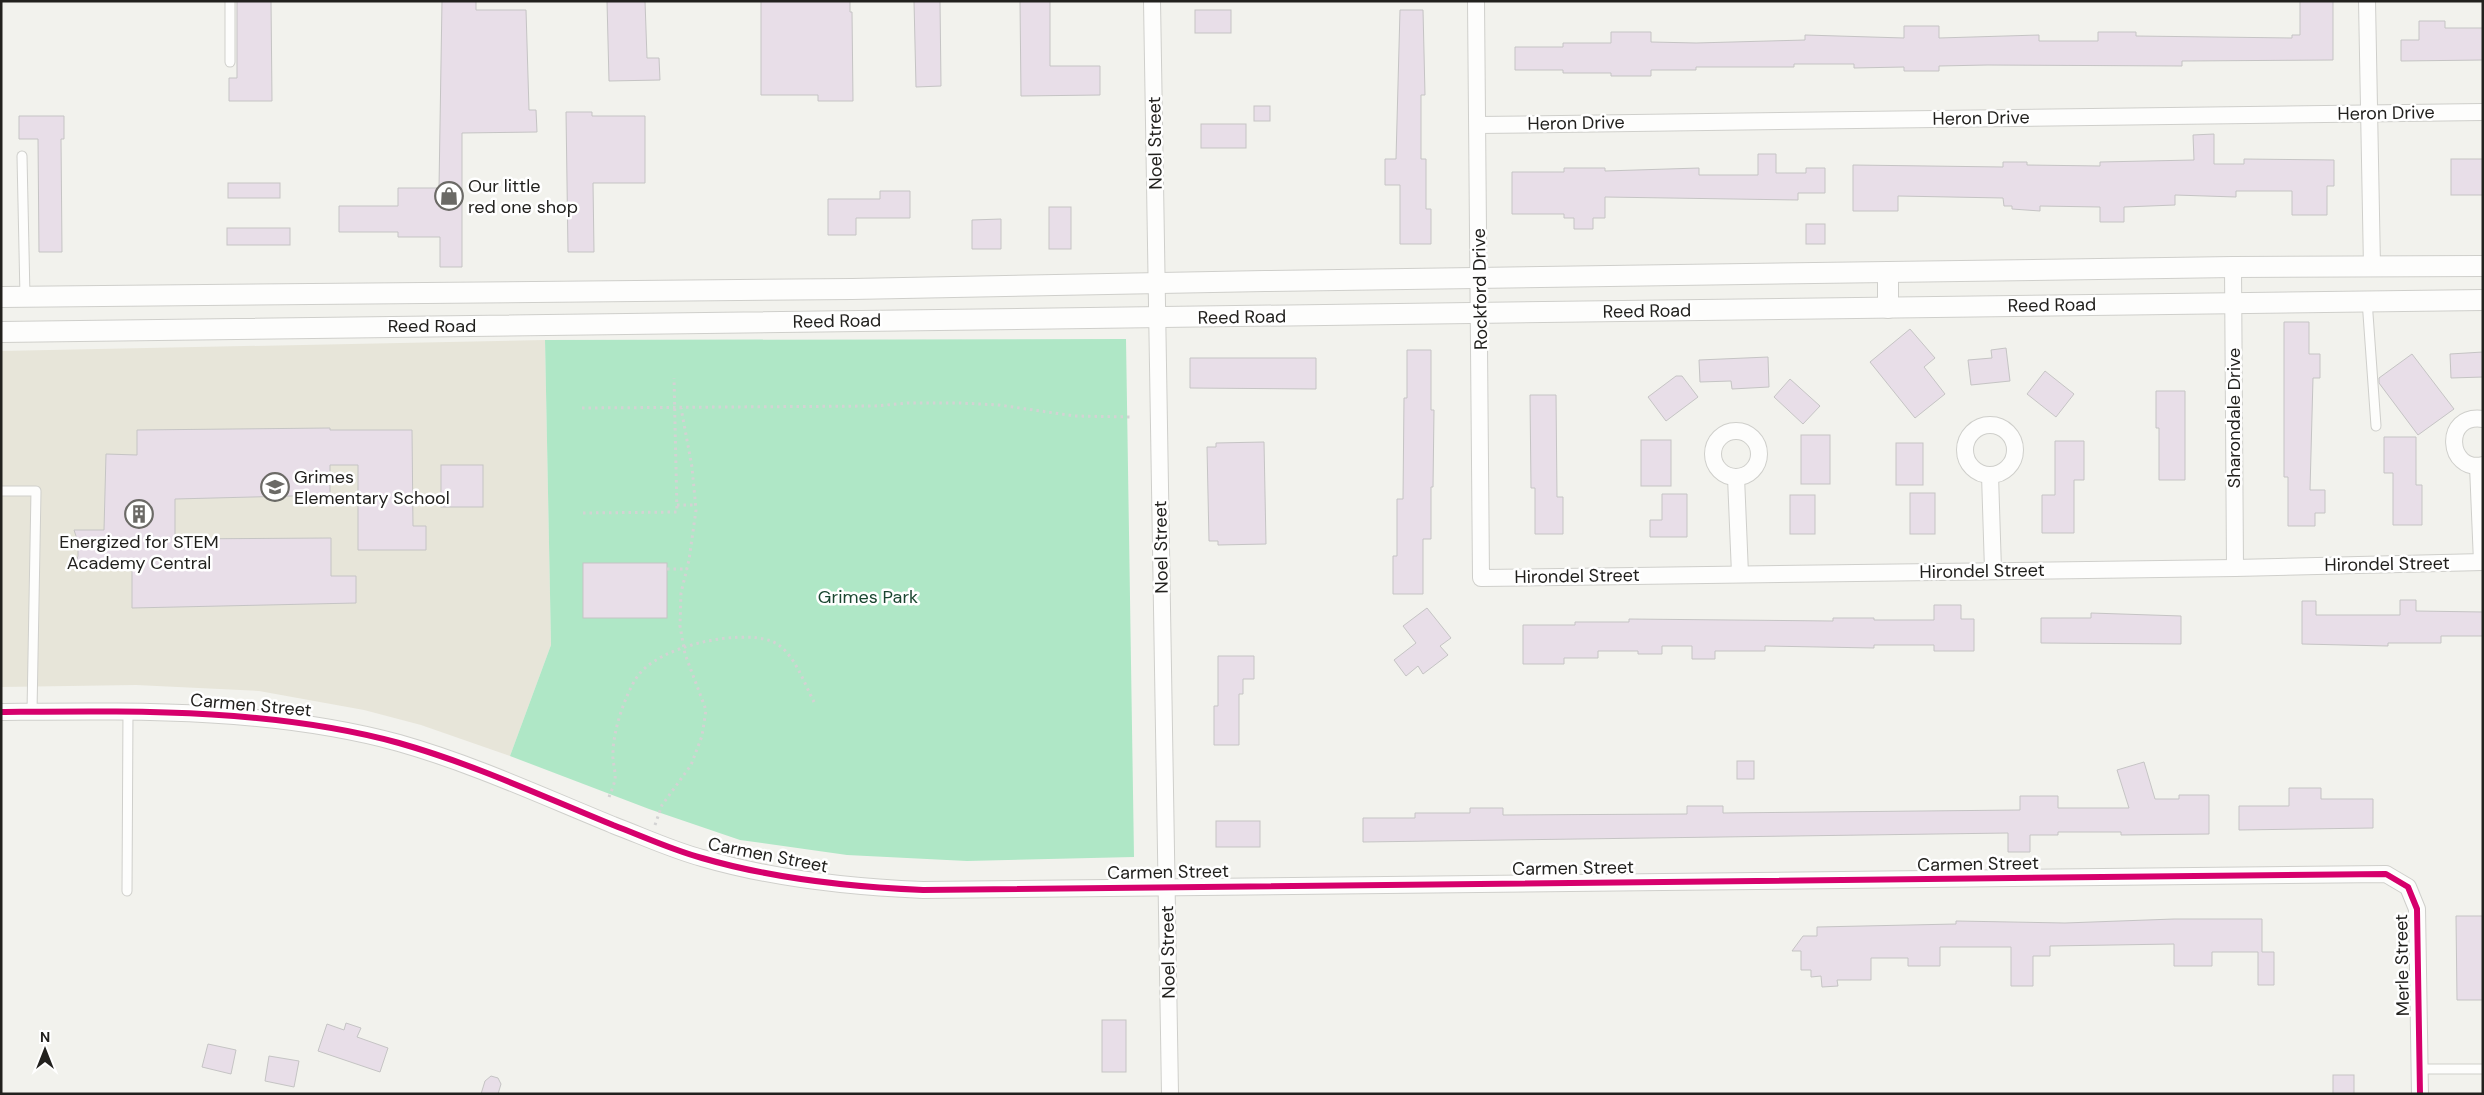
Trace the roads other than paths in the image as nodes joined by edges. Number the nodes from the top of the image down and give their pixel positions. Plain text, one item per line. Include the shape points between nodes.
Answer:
1 (230, 1) edge
2 (1152, 1) edge
3 (1476, 1) edge
4 (2367, 1) edge
5 (230, 62) dead end
6 (2483, 112) edge
7 (2369, 114) junction
8 (1478, 124) junction
9 (22, 156) dead end
10 (2483, 266) edge
11 (2232, 267) junction
12 (2372, 267) junction
13 (1888, 272) junction
14 (1480, 278) junction
15 (1157, 282) junction
16 (852, 289) junction
17 (497, 292) junction
18 (248, 295) junction
19 (1, 297) edge
20 (25, 297) junction
21 (2367, 300) junction
22 (2483, 300) edge
23 (2233, 302) junction
24 (1888, 308) junction
25 (1480, 313) junction
26 (1158, 318) junction
27 (851, 321) junction
28 (497, 326) junction
29 (250, 328) junction
30 (1, 332) edge
31 (2483, 419) edge
32 (2376, 426) dead end
33 (2480, 465) edge
34 (1990, 475) dead end
35 (1736, 477) dead end
36 (1, 492) edge
37 (2482, 562) edge
38 (2235, 568) junction
39 (1993, 570) junction
40 (1740, 574) junction
41 (1481, 578) joint
42 (128, 711) junction
43 (1, 712) edge
44 (32, 712) junction
45 (2363, 874) joint
46 (1167, 888) junction
47 (127, 891) dead end
48 (2483, 1068) edge
49 (2419, 1069) junction
50 (1170, 1094) edge
51 (2420, 1094) edge

1 - 5 lane
2 - 15 street, Noel Street
3 - 8 street, Rockford Drive
4 - 7 street
6 - 7 street, Heron Drive
7 - 8 street, Heron Drive
7 - 12 street
8 - 14 street, Rockford Drive
9 - 20 lane
10 - 12 street, Reed Road
11 - 12 street, Reed Road
11 - 13 street, Reed Road
11 - 23 street, Sharondale Drive
13 - 14 street, Reed Road
13 - 24 street
14 - 15 street, Reed Road
14 - 25 street, Rockford Drive
15 - 16 street, Reed Road
15 - 26 street, Noel Street
16 - 17 street, Reed Road
16 - 27 street
17 - 18 street, Reed Road
17 - 28 street
18 - 20 street, Reed Road
18 - 29 street
19 - 20 street, Reed Road
21 - 22 street, Reed Road
21 - 23 street, Reed Road
21 - 32 lane
23 - 24 street, Reed Road
23 - 38 street, Sharondale Drive
24 - 25 street, Reed Road
25 - 26 street, Reed Road
25 - 41 street, Rockford Drive
26 - 27 street, Reed Road
26 - 46 street, Noel Street
27 - 28 street, Reed Road
28 - 29 street, Reed Road
29 - 30 street, Reed Road
31 - 33 street via 2467,420 2459,425 2453,443 2461,460
33 - 37 street
34 - 39 street
35 - 40 street
36 - 44 lane via 36,492
37 - 38 street, Hirondel Street
38 - 39 street, Hirondel Street
39 - 40 street, Hirondel Street
40 - 41 street, Hirondel Street
42 - 44 street, Carmen Street
42 - 46 street, Carmen Street via 277,719 398,743 462,762 650,840 702,858 782,875 855,887 923,890
42 - 47 lane
43 - 44 street, Carmen Street
45 - 46 street, Carmen Street
45 - 49 street, Merle Street via 2386,874 2408,887 2417,909
46 - 50 street, Noel Street
48 - 49 lane
49 - 51 street, Merle Street

